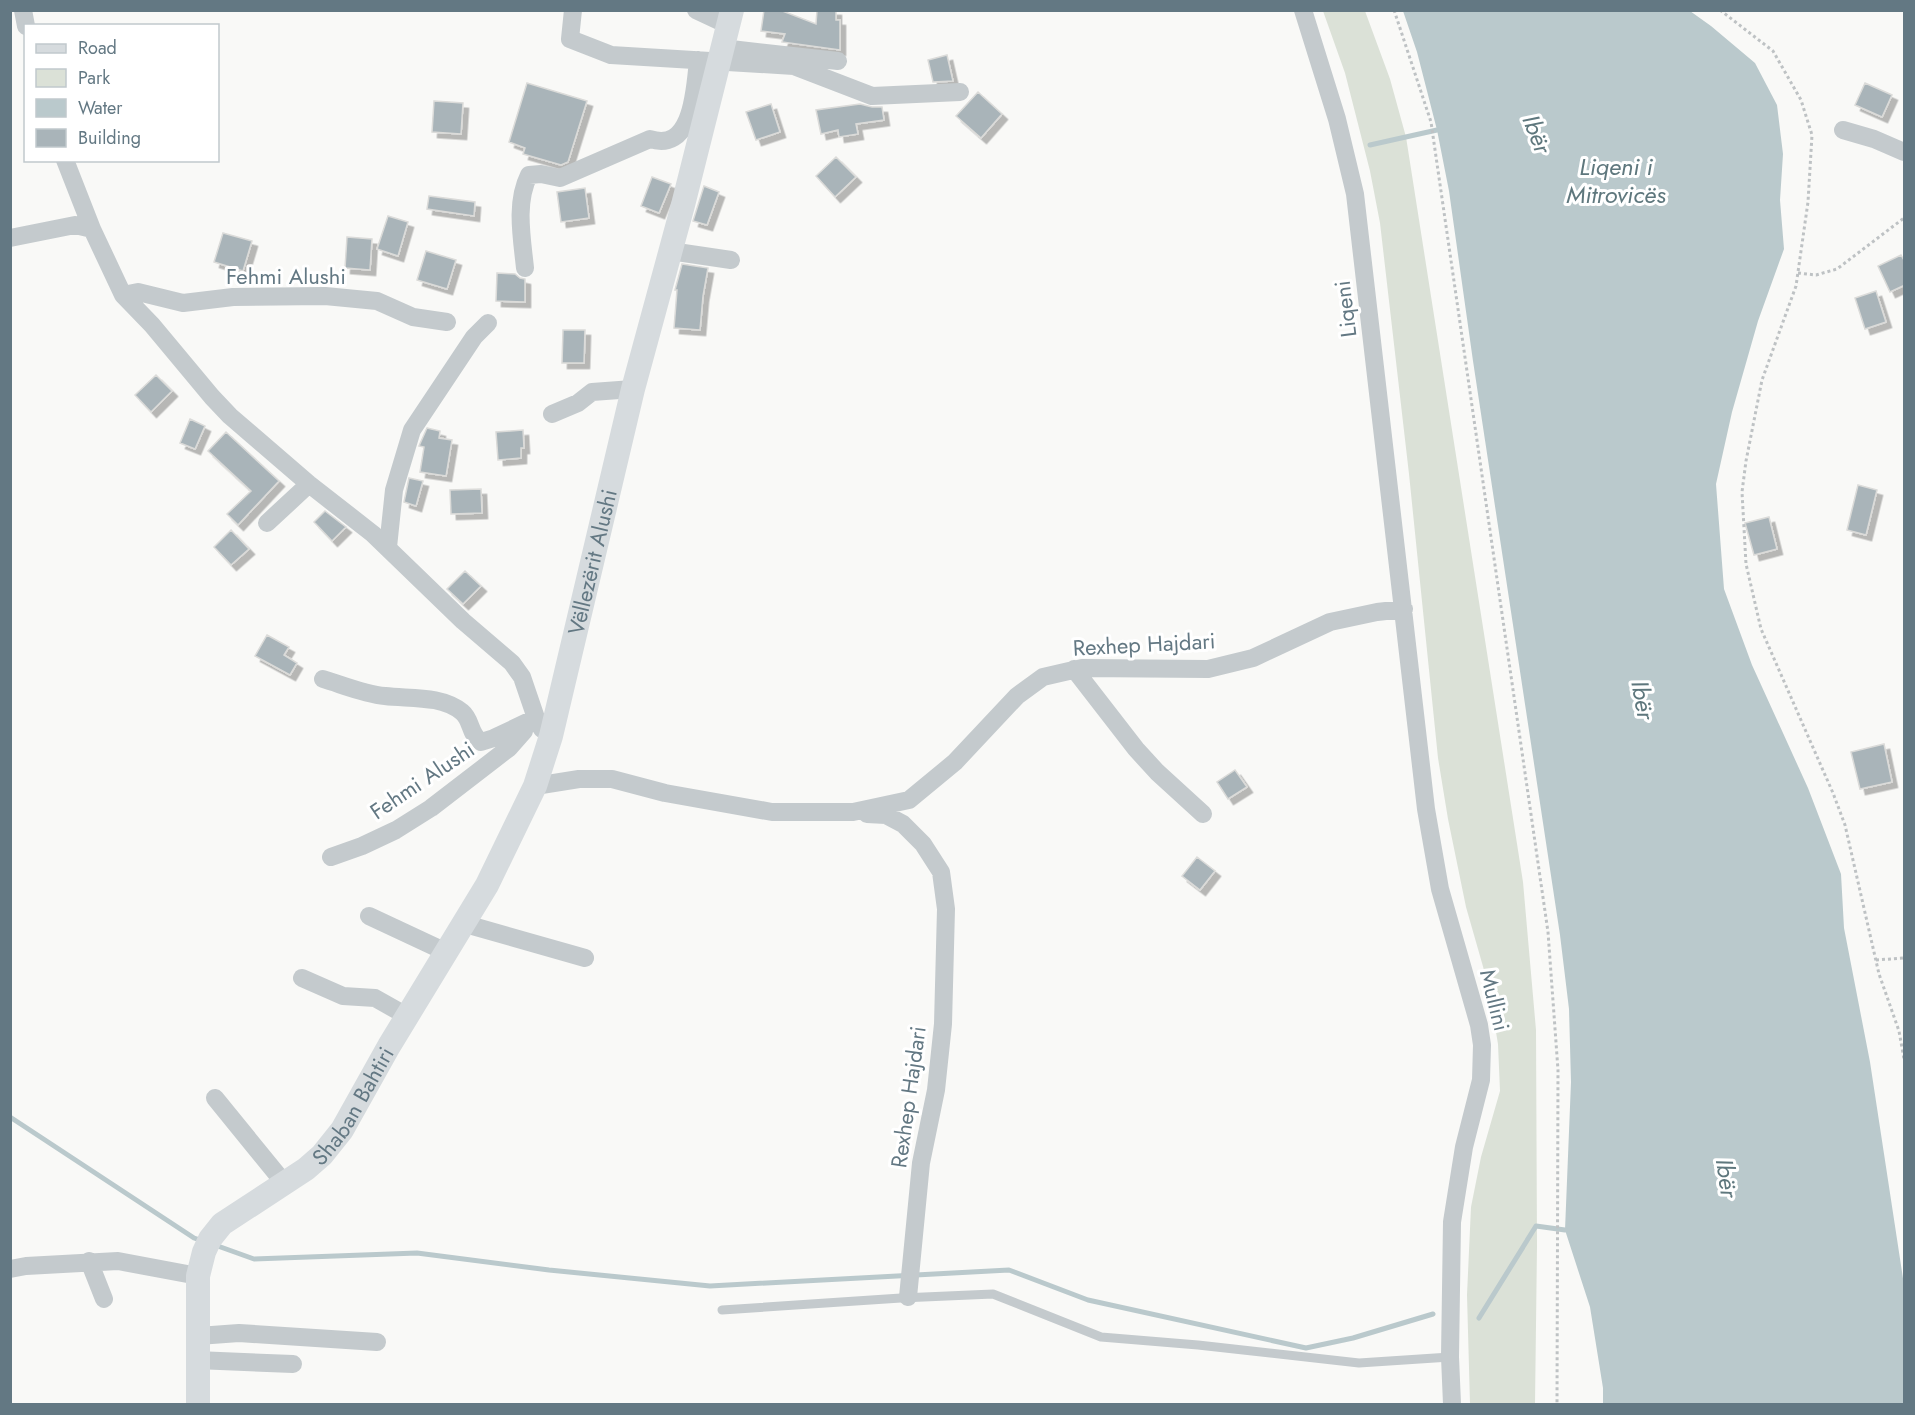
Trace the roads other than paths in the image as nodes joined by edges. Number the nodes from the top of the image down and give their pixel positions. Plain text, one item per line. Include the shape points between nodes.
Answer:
1 (573, 10) edge
2 (696, 10) edge
3 (1304, 10) edge
4 (720, 41) edge
5 (838, 61) dead end
6 (960, 92) dead end
7 (1843, 130) dead end
8 (1905, 152) edge
9 (66, 162) edge
10 (92, 229) junction
11 (10, 238) edge
12 (670, 251) junction
13 (731, 260) dead end
14 (525, 268) dead end
15 (123, 294) junction
16 (447, 322) dead end
17 (488, 323) dead end
18 (633, 389) junction
19 (552, 414) dead end
20 (309, 484) junction
21 (267, 522) dead end
22 (388, 547) junction
23 (1404, 609) junction
24 (1074, 669) junction
25 (323, 679) dead end
26 (537, 726) junction
27 (535, 786) junction
28 (853, 813) junction
29 (1203, 814) dead end
30 (331, 856) dead end
31 (369, 916) dead end
32 (462, 923) junction
33 (446, 952) junction
34 (585, 958) dead end
35 (302, 978) dead end
36 (407, 1016) junction
37 (215, 1098) dead end
38 (285, 1184) junction
39 (89, 1261) junction
40 (10, 1269) edge
41 (198, 1276) junction
42 (908, 1298) junction
43 (104, 1299) dead end
44 (722, 1310) dead end
45 (198, 1336) junction
46 (377, 1342) dead end
47 (1450, 1357) junction
48 (196, 1360) junction
49 (293, 1364) dead end
50 (198, 1404) edge
51 (1452, 1404) edge

1 - 4 street via 570,39 611,55
2 - 4 street
3 - 23 street, Liqeni via 1355,194
4 - 5 street
4 - 6 street via 872,96
4 - 12 main road, Vëllezërit Alushi
4 - 14 street via 691,114 674,137 661,143 650,139 560,178 529,175 520,216
7 - 8 street
9 - 10 street
10 - 11 street via 75,225
10 - 15 street
12 - 13 street
12 - 18 main road, Vëllezërit Alushi
15 - 16 street, Fehmi Alushi via 138,291 183,303 233,297 377,301 413,317
15 - 20 street via 212,397
17 - 22 street via 412,430 394,490
18 - 19 street via 592,392
18 - 26 main road, Vëllezërit Alushi
20 - 21 street
20 - 22 street
22 - 26 street via 463,621 513,663 522,677
23 - 24 street, Rexhep Hajdari via 1330,622 1252,658 1208,669
23 - 47 street, Mullini via 1434,857 1482,1045 1482,1080 1464,1147 1452,1222
24 - 28 street, Rexhep Hajdari via 1043,677 1017,696 955,762 909,800
24 - 29 street via 1157,772
25 - 26 street, Fehmi Alushi via 384,696 423,698 451,706 463,713 474,737 481,742
26 - 27 main road, Shaban Bahtiri
26 - 30 street, Fehmi Alushi via 524,731 509,748 431,808 396,830
27 - 28 street, Rexhep Hajdari via 612,778 664,793 772,812
27 - 32 main road, Shaban Bahtiri via 487,885
28 - 42 street, Rexhep Hajdari via 886,815 903,824 923,844 941,872 946,909 943,1024 936,1090 921,1163
31 - 33 street
32 - 33 main road, Shaban Bahtiri
32 - 34 street
33 - 36 main road, Shaban Bahtiri
35 - 36 street via 343,996 375,998
36 - 38 main road, Shaban Bahtiri via 342,1130 322,1155
37 - 38 street, Shaban Bahtiri
38 - 41 main road, Shaban Bahtiri via 222,1224 207,1245
39 - 40 street
39 - 41 street via 118,1261
39 - 43 street
41 - 45 main road, Shaban Bahtiri
42 - 44 lane
42 - 47 lane via 993,1294 1101,1337 1359,1363
45 - 46 street via 239,1333
45 - 48 main road, Shaban Bahtiri
47 - 51 street, Mullini
48 - 49 street
48 - 50 main road, Shaban Bahtiri

